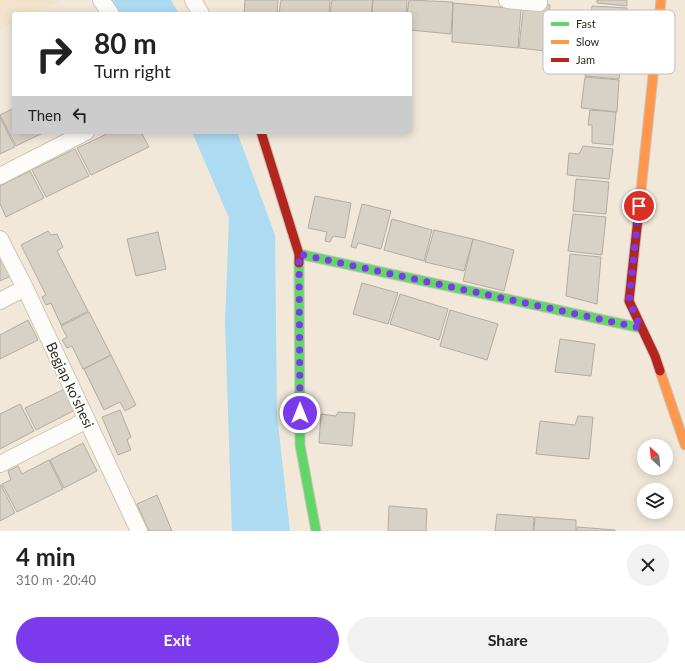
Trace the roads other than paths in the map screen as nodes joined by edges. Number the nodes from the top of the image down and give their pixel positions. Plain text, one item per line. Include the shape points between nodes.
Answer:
1 (101, 0) edge
2 (193, 0) edge
3 (507, 0) edge
4 (539, 0) edge
5 (661, 0) edge
6 (660, 10) edge
7 (110, 12) edge
8 (200, 12) edge
9 (653, 74) edge
10 (82, 134) edge
11 (261, 134) edge
12 (0, 176) edge
13 (0, 239) edge
14 (299, 254) junction
15 (25, 288) junction
16 (0, 301) edge
17 (641, 328) junction
18 (87, 420) junction
19 (685, 445) edge
20 (0, 464) edge
21 (138, 531) edge
22 (316, 531) edge

1 - 7 street
2 - 8 street
3 - 4 street via 539,3
5 - 6 street
9 - 17 street via 629,301
10 - 12 street
11 - 14 street
13 - 15 street, Begjap ko'shesi
14 - 17 street
14 - 22 street via 300,445
15 - 16 street
15 - 18 street, Begjap ko'shesi
17 - 19 street via 655,356
18 - 20 street
18 - 21 street, Begjap ko'shesi

